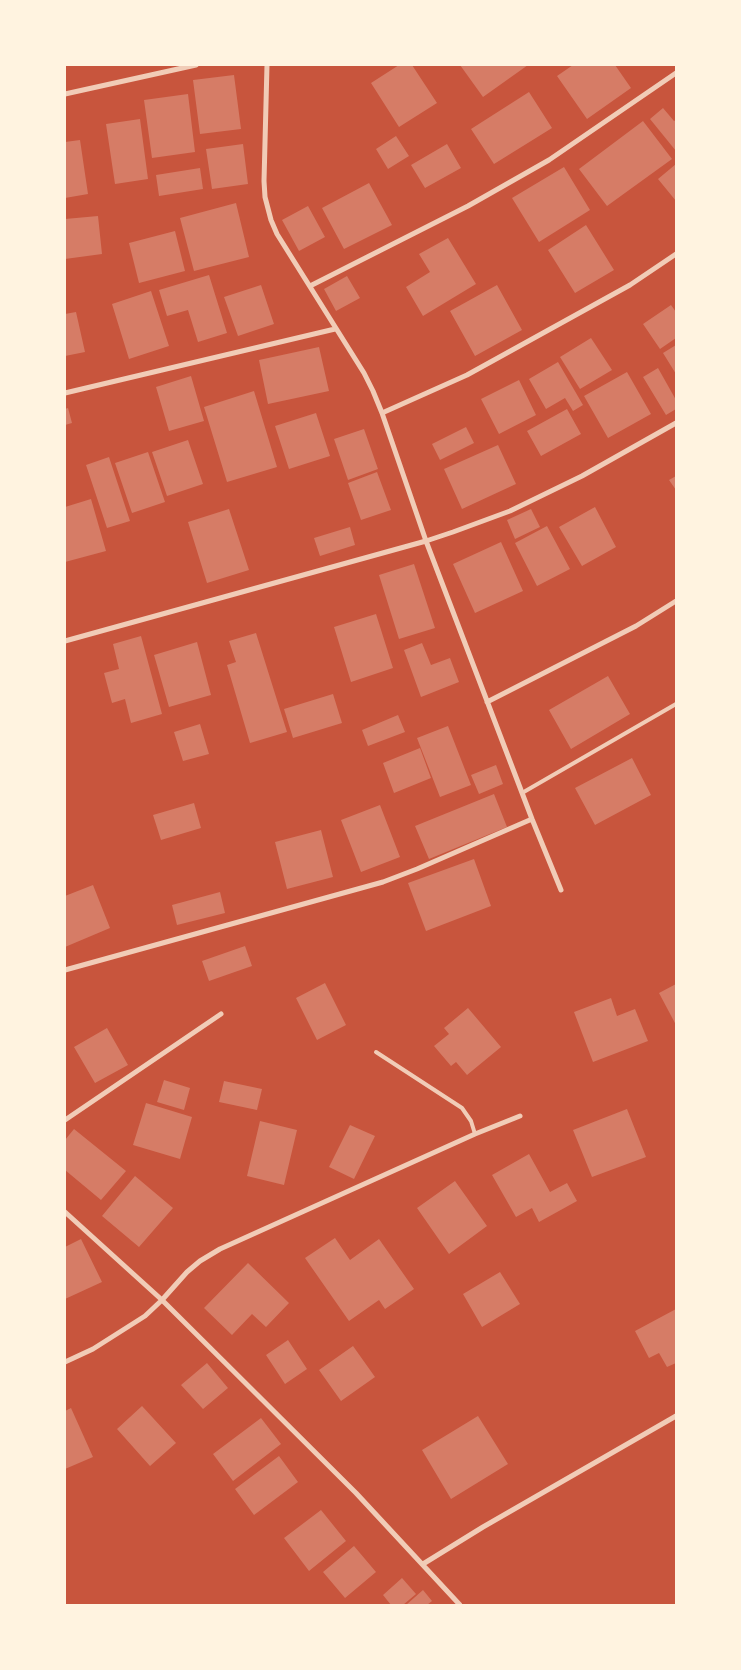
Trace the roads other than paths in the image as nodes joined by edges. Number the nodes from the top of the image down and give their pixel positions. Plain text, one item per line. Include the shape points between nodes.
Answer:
1 (196, 65) edge
2 (267, 65) edge
3 (676, 73) edge
4 (65, 94) edge
5 (676, 254) edge
6 (310, 286) junction
7 (335, 329) junction
8 (65, 393) edge
9 (382, 414) junction
10 (676, 424) edge
11 (426, 541) junction
12 (676, 601) edge
13 (65, 641) edge
14 (487, 702) junction
15 (676, 704) edge
16 (522, 793) junction
17 (532, 819) junction
18 (561, 890) dead end
19 (65, 970) edge
20 (222, 1014) dead end
21 (376, 1052) dead end
22 (520, 1116) dead end
23 (65, 1120) edge
24 (476, 1134) junction
25 (65, 1212) edge
26 (162, 1300) junction
27 (65, 1362) edge
28 (676, 1416) edge
29 (423, 1564) junction
30 (460, 1605) edge

1 - 4 street
2 - 6 street via 264,181 267,207 277,234
3 - 6 street via 549,160 468,206
5 - 9 street via 630,285 467,375
6 - 7 street
7 - 8 street
7 - 9 street via 364,374
9 - 11 street
10 - 11 street via 525,503
11 - 13 street
11 - 14 street
12 - 14 street via 636,626
14 - 16 street
15 - 16 lane
16 - 17 street
17 - 18 street
17 - 19 street via 383,882
20 - 23 street
21 - 24 lane via 462,1108
22 - 24 street
24 - 26 street via 220,1249 200,1260
25 - 26 street
26 - 27 street via 118,1334
26 - 29 street
28 - 29 street
29 - 30 street

